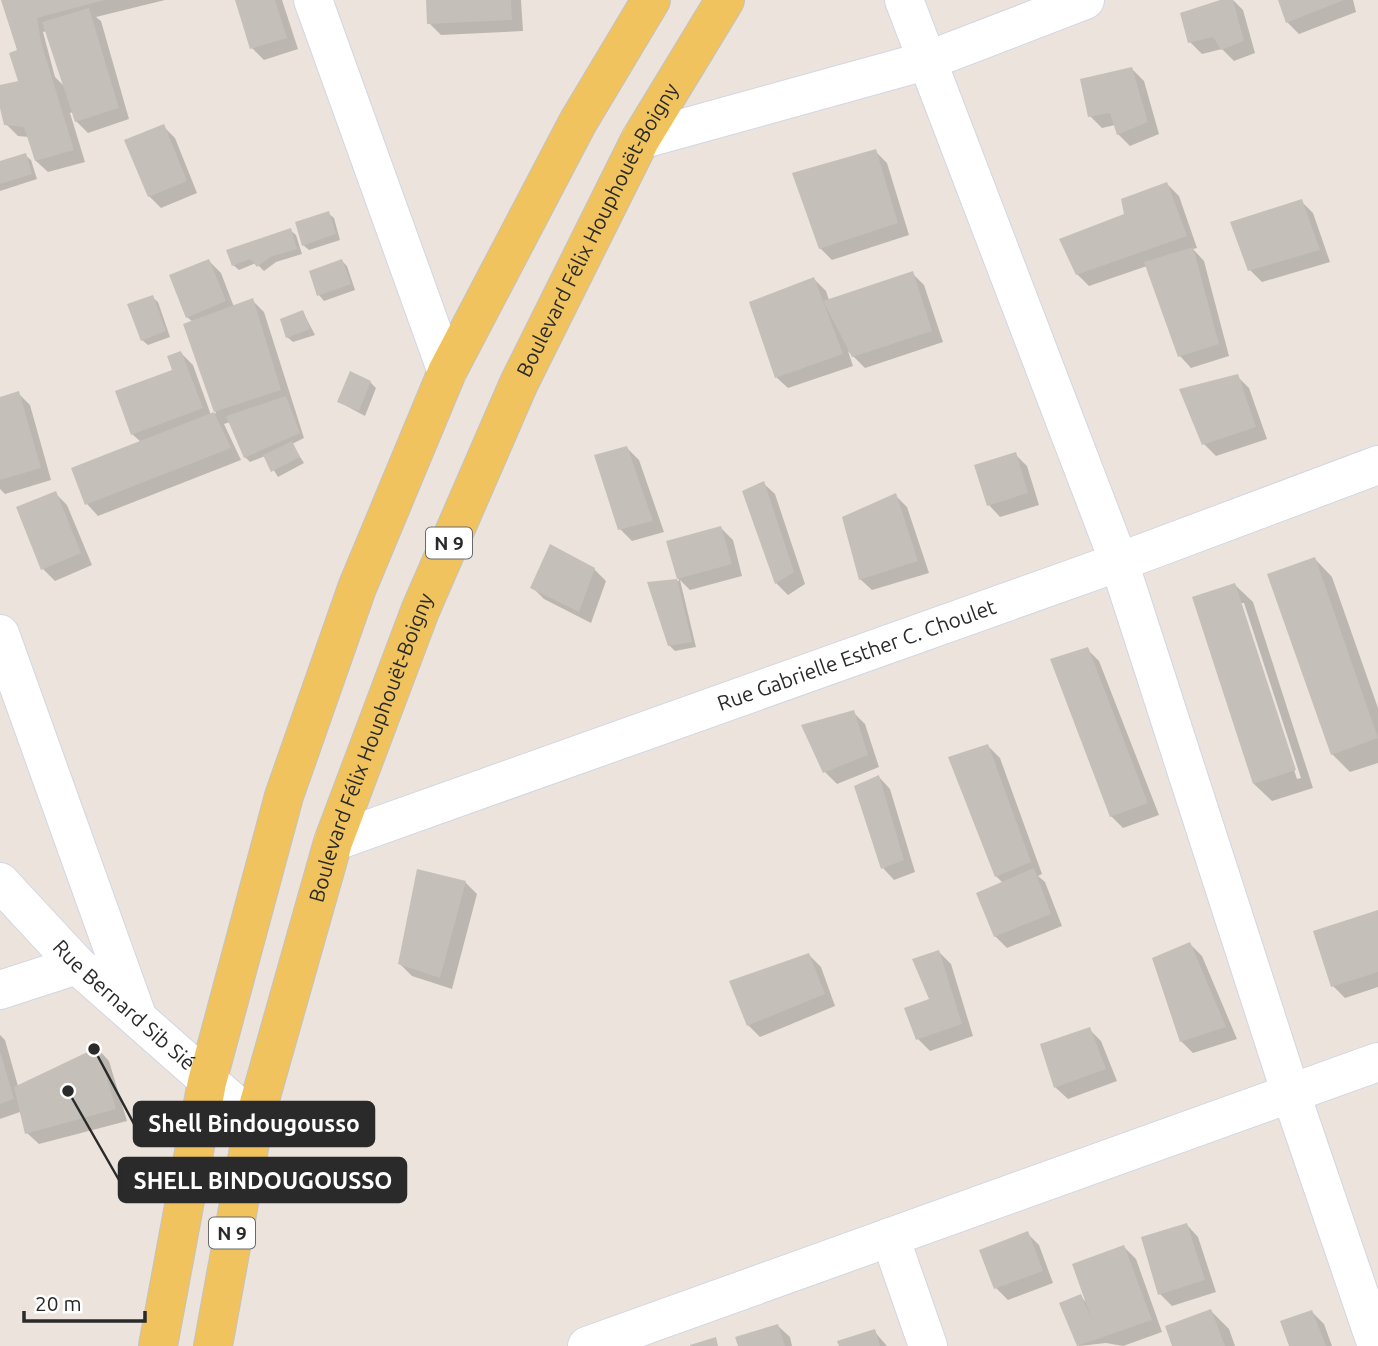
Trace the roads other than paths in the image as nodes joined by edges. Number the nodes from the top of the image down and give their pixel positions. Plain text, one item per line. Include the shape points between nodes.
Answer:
1 (313, 0) edge
2 (651, 0) edge
3 (725, 0) edge
4 (904, 0) edge
5 (1085, 0) edge
6 (929, 60) junction
7 (640, 140) junction
8 (447, 372) junction
9 (1378, 464) edge
10 (1119, 562) junction
11 (0, 634) edge
12 (333, 842) junction
13 (0, 882) edge
14 (78, 965) junction
15 (0, 990) edge
16 (138, 1016) junction
17 (1378, 1062) edge
18 (207, 1082) junction
19 (1291, 1094) junction
20 (254, 1121) junction
21 (890, 1237) junction
22 (158, 1346) edge
23 (213, 1346) edge
24 (587, 1346) edge
25 (928, 1346) edge
26 (1377, 1346) edge

1 - 8 street
2 - 8 main road via 578,122
3 - 7 main road, Boulevard Félix Houphouët-Boigny / N 9
4 - 6 street
5 - 6 street
6 - 7 street
6 - 10 street
7 - 12 main road, Boulevard Félix Houphouët-Boigny / N 9 via 519,383 420,611
8 - 18 main road via 357,588 284,796
9 - 10 street, Rue Gabrielle Esther C. Choulet
10 - 12 street, Rue Gabrielle Esther C. Choulet
10 - 19 street
11 - 16 street
12 - 20 main road, Boulevard Félix Houphouët-Boigny / N 9
13 - 14 street, Rue Bernard Sib Sié
14 - 15 street
14 - 16 street, Rue Bernard Sib Sié
16 - 18 street, Rue Bernard Sib Sié
17 - 19 street
18 - 20 street, Rue Bernard Sib Sié
18 - 22 main road, N 9
19 - 21 street
19 - 26 street
20 - 23 main road, Boulevard Félix Houphouët-Boigny / N 9
21 - 24 street
21 - 25 street

